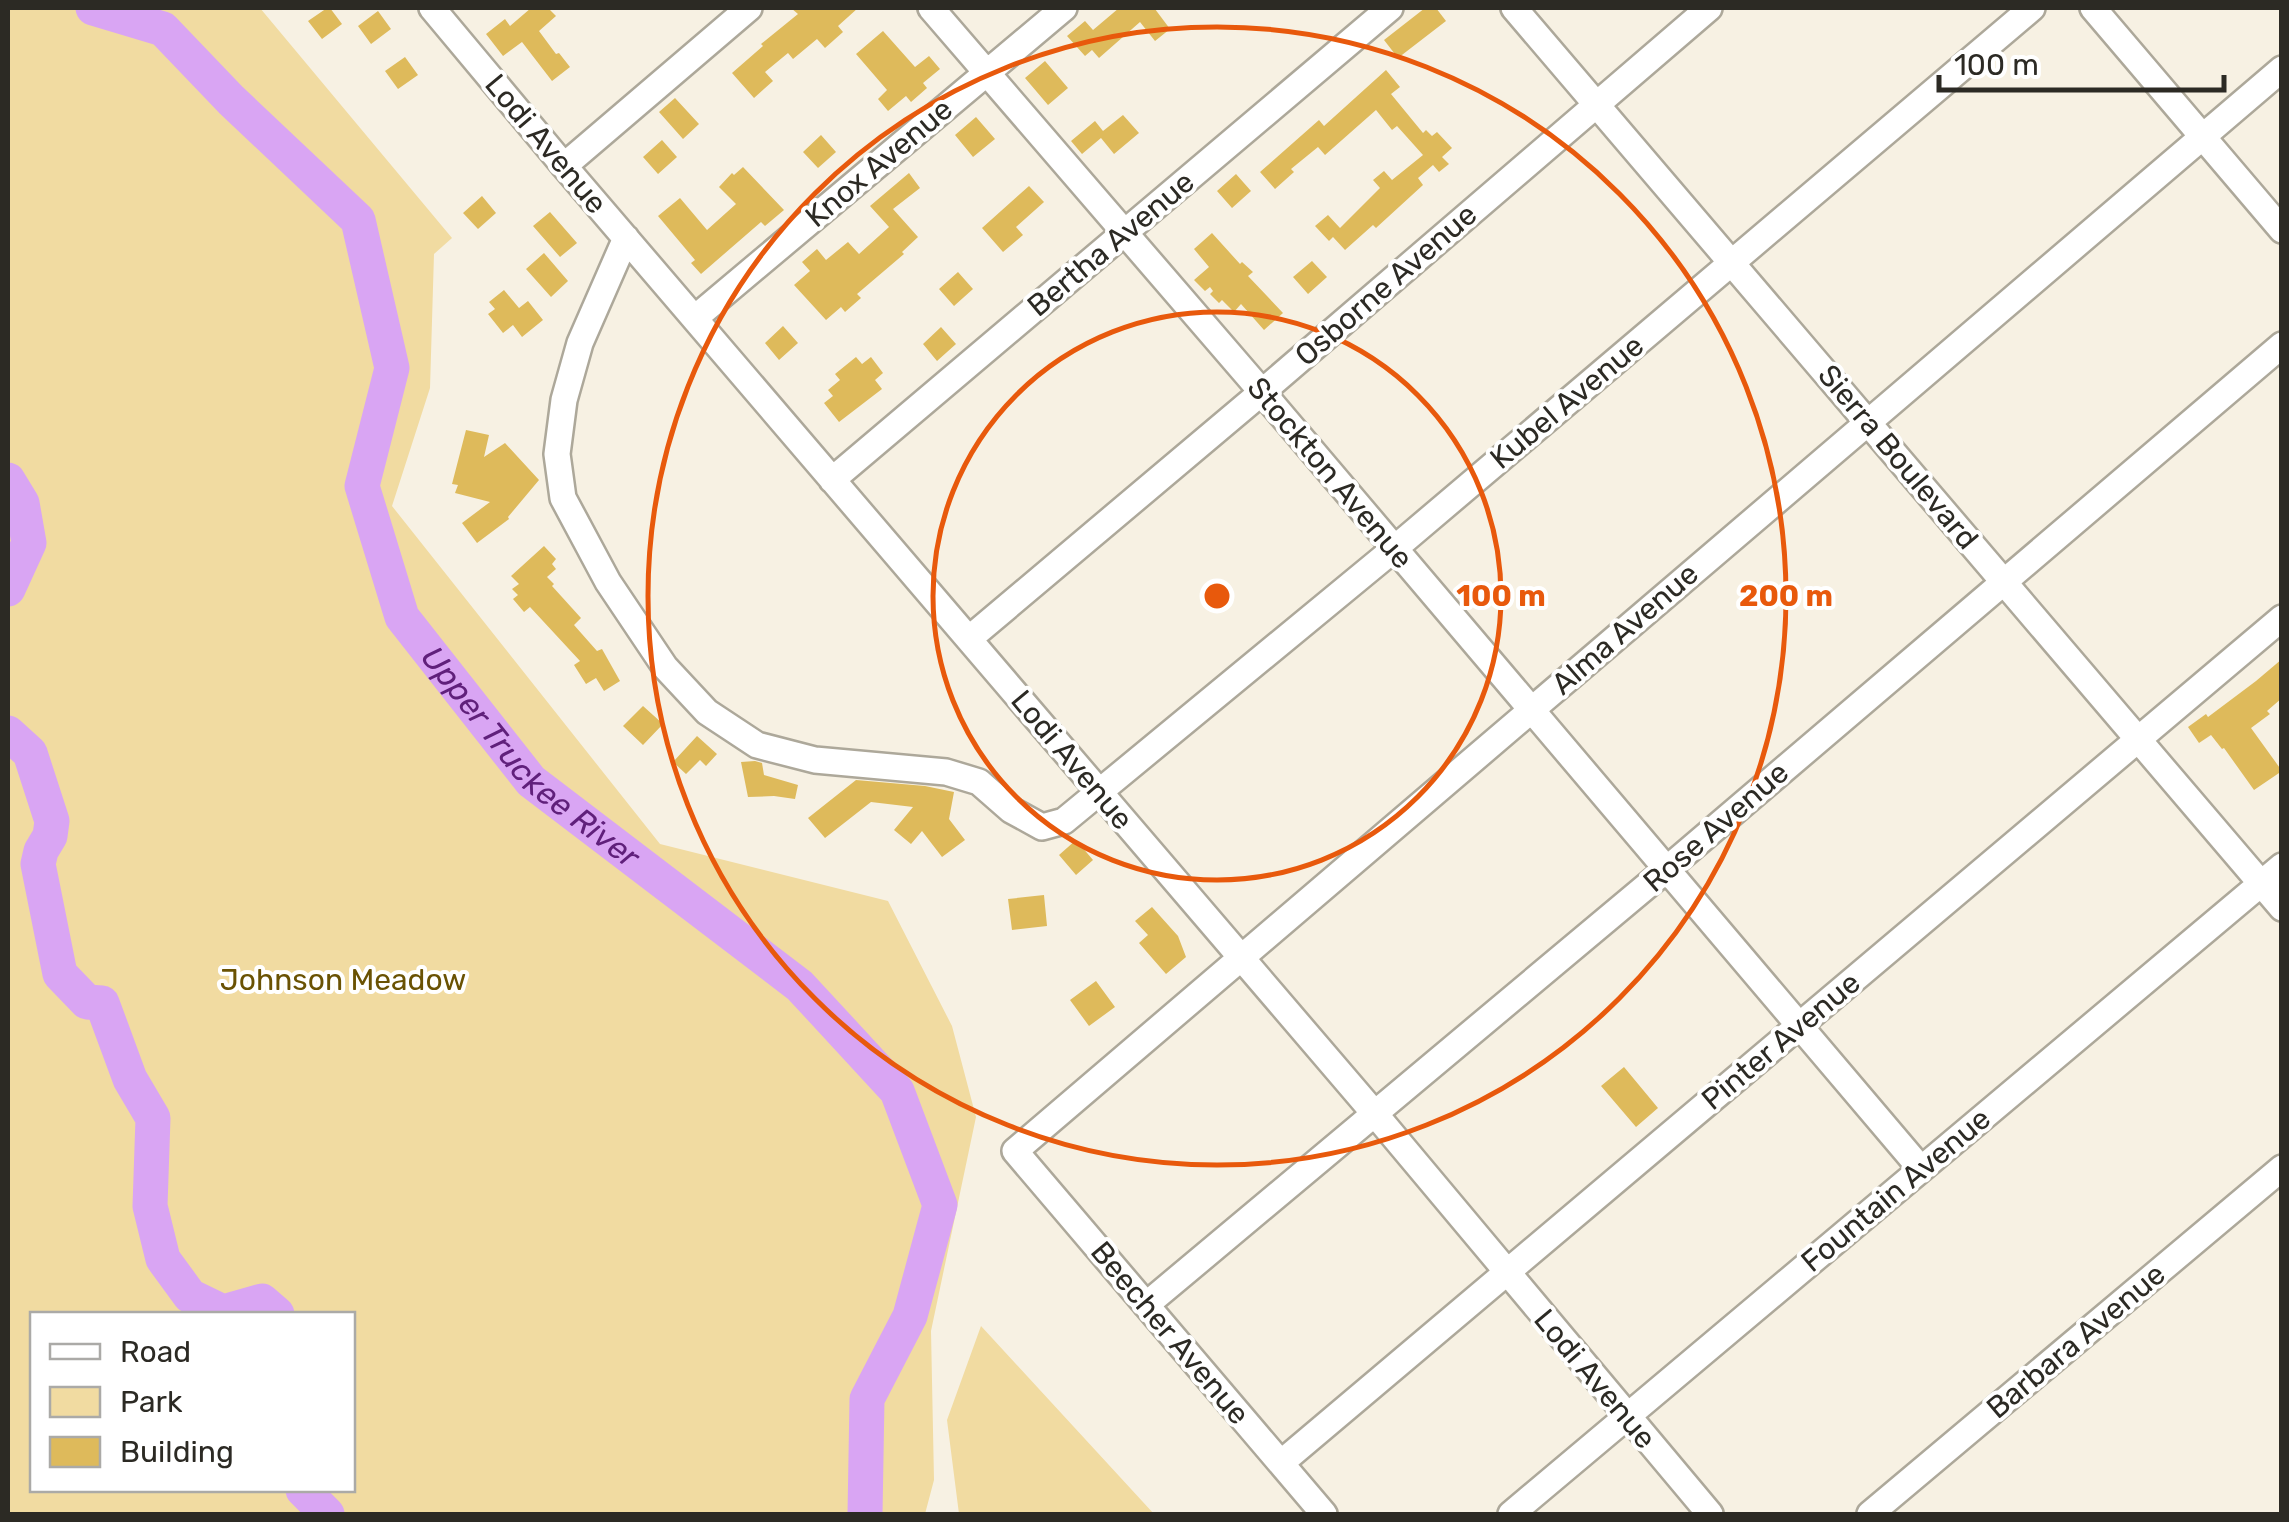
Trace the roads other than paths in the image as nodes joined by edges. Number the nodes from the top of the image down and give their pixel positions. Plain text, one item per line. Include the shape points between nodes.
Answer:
1 (434, 8) edge
2 (749, 8) edge
3 (931, 8) edge
4 (1064, 8) edge
5 (1390, 8) edge
6 (1514, 8) edge
7 (1709, 8) edge
8 (2032, 8) edge
9 (2094, 8) edge
10 (2282, 69) edge
11 (986, 73) junction
12 (1597, 104) junction
13 (2203, 136) junction
14 (564, 166) junction
15 (2282, 230) edge
16 (1124, 232) junction
17 (626, 238) junction
18 (1732, 262) junction
19 (694, 318) junction
20 (2282, 344) edge
21 (1262, 392) junction
22 (1868, 421) junction
23 (832, 480) junction
24 (1394, 549) junction
25 (2003, 580) junction
26 (2282, 618) edge
27 (970, 638) junction
28 (1531, 709) junction
29 (2138, 740) junction
30 (1100, 792) junction
31 (2282, 866) edge
32 (1667, 869) junction
33 (2261, 883) junction
34 (2282, 908) edge
35 (1241, 958) junction
36 (1799, 1026) junction
37 (1375, 1114) junction
38 (1015, 1151) joint
39 (2282, 1168) edge
40 (1921, 1169) junction
41 (1507, 1274) junction
42 (1146, 1305) junction
43 (1626, 1417) junction
44 (1281, 1463) junction
45 (1702, 1512) edge
46 (1324, 1514) edge
47 (1511, 1514) edge
48 (1870, 1514) edge

1 - 14 street, Lodi Avenue
2 - 14 street
3 - 11 street, Stockton Avenue
4 - 11 street, Knox Avenue
5 - 16 street, Bertha Avenue
6 - 12 street, Sierra Boulevard
7 - 12 street, Osborne Avenue
8 - 18 street, Kubel Avenue
9 - 13 street
10 - 13 street, Alma Avenue
11 - 16 street, Stockton Avenue
11 - 19 street, Knox Avenue
12 - 18 street, Sierra Boulevard
12 - 21 street, Osborne Avenue
13 - 15 street
13 - 22 street, Alma Avenue
14 - 17 street, Lodi Avenue
16 - 21 street, Stockton Avenue
16 - 23 street, Bertha Avenue
17 - 19 street, Lodi Avenue
17 - 30 street, Kubel Avenue via 580,343 558,454 563,498 665,668 707,712 757,745 816,760 946,772 979,782 1042,827 1064,822
18 - 22 street, Sierra Boulevard
18 - 24 street, Kubel Avenue
19 - 23 street, Lodi Avenue
20 - 25 street, Rose Avenue
21 - 24 street, Stockton Avenue
21 - 27 street, Osborne Avenue
22 - 25 street, Sierra Boulevard
22 - 28 street, Alma Avenue
23 - 27 street, Lodi Avenue
24 - 28 street, Stockton Avenue
24 - 30 street, Kubel Avenue
25 - 29 street, Sierra Boulevard
25 - 32 street, Rose Avenue
26 - 29 street, Pinter Avenue
27 - 30 street, Lodi Avenue
28 - 32 street, Stockton Avenue
28 - 35 street, Alma Avenue
29 - 33 street, Sierra Boulevard
29 - 36 street, Pinter Avenue
30 - 35 street, Lodi Avenue
31 - 33 street, Fountain Avenue
32 - 36 street, Stockton Avenue
32 - 37 street, Rose Avenue
33 - 34 street, Sierra Boulevard
33 - 40 street, Fountain Avenue
35 - 37 street, Lodi Avenue
35 - 38 street, Alma Avenue
36 - 40 street, Stockton Avenue
36 - 41 street, Pinter Avenue
37 - 41 street, Lodi Avenue
37 - 42 street, Rose Avenue
38 - 42 street, Beecher Avenue
39 - 48 street, Barbara Avenue
40 - 43 street, Fountain Avenue
41 - 43 street, Lodi Avenue
41 - 44 street, Pinter Avenue
42 - 44 street, Beecher Avenue
43 - 45 street, Lodi Avenue
43 - 47 street, Fountain Avenue
44 - 46 street, Beecher Avenue

